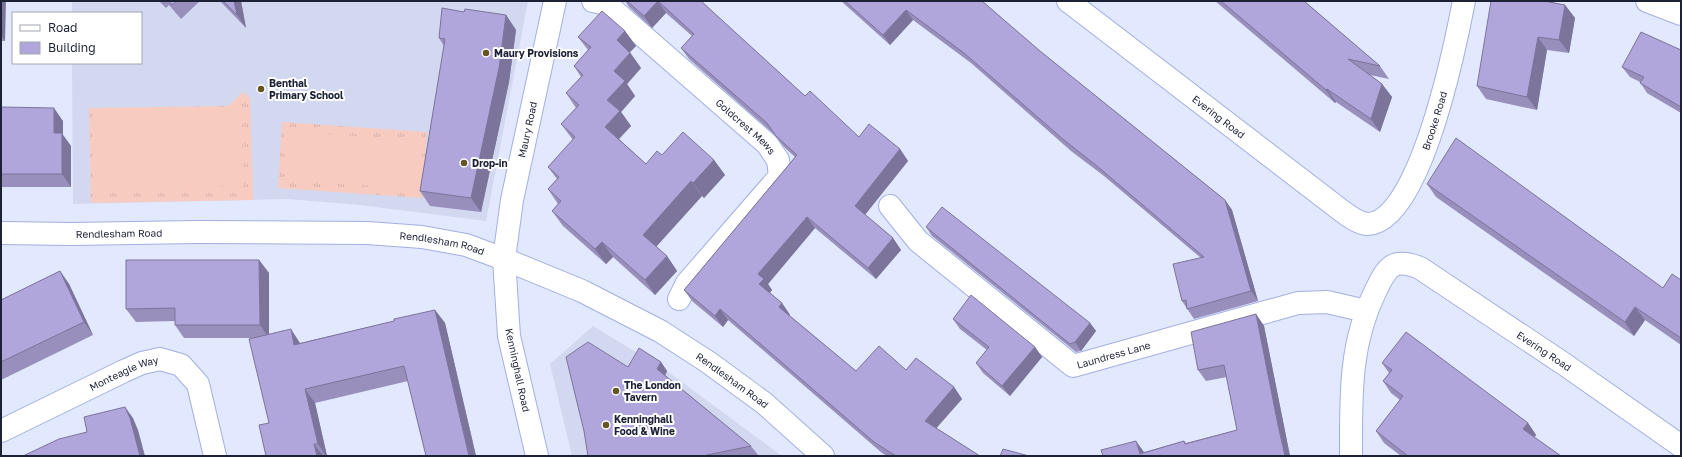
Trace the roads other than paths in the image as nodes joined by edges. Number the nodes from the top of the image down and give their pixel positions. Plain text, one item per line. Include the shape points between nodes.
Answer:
1 (555, 1) edge
2 (593, 1) edge
3 (1068, 1) edge
4 (1464, 1) edge
5 (1647, 1) edge
6 (1681, 14) edge
7 (890, 206) dead end
8 (1373, 222) joint
9 (1, 233) edge
10 (504, 259) junction
11 (679, 299) dead end
12 (1366, 311) junction
13 (1, 431) edge
14 (1681, 446) edge
15 (215, 456) edge
16 (536, 456) edge
17 (823, 456) edge
18 (1351, 456) edge

1 - 10 street, Maury Road via 512,200
2 - 11 street, Goldcrest Mews via 612,8 768,144 778,160 780,176 687,283
3 - 8 street, Evering Road via 1338,208 1361,222
4 - 8 street, Brooke Road via 1431,136 1400,201 1391,214
5 - 6 street
7 - 12 street, Laundress Lane via 918,241 1074,366 1298,303 1327,302
9 - 10 street, Rendlesham Road via 366,233 422,237 466,245
10 - 16 street, Kenninghall Road via 509,336
10 - 17 street, Rendlesham Road via 582,291 660,331 764,403
12 - 14 street, Evering Road via 1386,271 1404,263 1420,268
12 - 18 street via 1359,332 1352,378
13 - 15 street, Monteagle Way via 124,371 160,359 181,365 198,384

